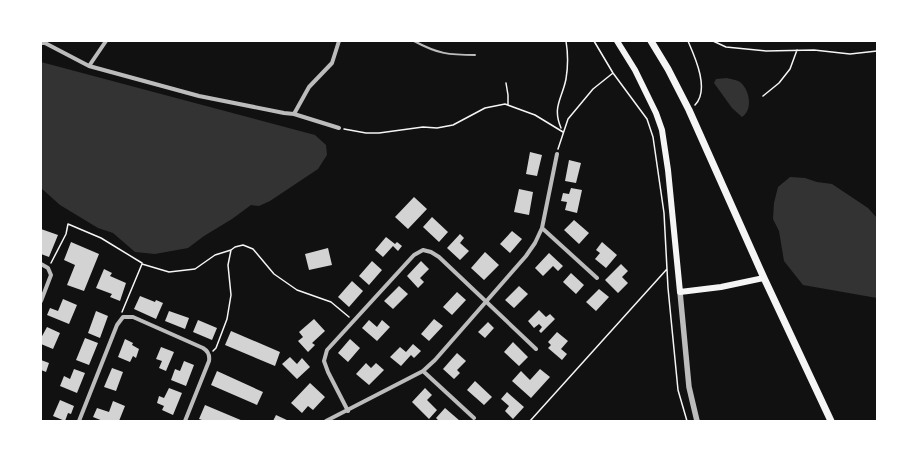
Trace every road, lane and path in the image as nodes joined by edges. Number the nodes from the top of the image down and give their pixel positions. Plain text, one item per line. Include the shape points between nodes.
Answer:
1 (106, 41) edge
2 (339, 41) edge
3 (414, 41) edge
4 (566, 41) edge
5 (594, 41) edge
6 (617, 41) edge
7 (651, 41) edge
8 (688, 41) edge
9 (714, 41) edge
10 (41, 43) edge
11 (797, 50) junction
12 (877, 51) edge
13 (475, 55) dead end
14 (89, 66) junction
15 (613, 73) junction
16 (506, 83) dead end
17 (763, 96) dead end
18 (508, 106) junction
19 (689, 110) junction
20 (294, 114) junction
21 (339, 128) joint
22 (563, 132) junction
23 (557, 154) joint
24 (542, 228) junction
25 (231, 250) junction
26 (41, 264) edge
27 (142, 264) junction
28 (48, 268) junction
29 (667, 269) junction
30 (597, 278) dead end
31 (764, 278) junction
32 (680, 292) junction
33 (41, 301) edge
34 (486, 301) junction
35 (122, 319) junction
36 (354, 320) junction
37 (536, 348) dead end
38 (210, 355) junction
39 (423, 371) junction
40 (348, 411) junction
41 (474, 418) dead end
42 (79, 421) edge
43 (185, 421) edge
44 (326, 421) edge
45 (530, 421) edge
46 (687, 421) edge
47 (697, 421) edge
48 (831, 421) edge

1 - 14 street
2 - 20 street via 332,63 310,87
3 - 13 lane via 431,50 452,55
4 - 22 path via 566,79 557,106 558,120
5 - 15 path
6 - 32 main road via 635,70 662,130
7 - 19 highway
8 - 19 path via 702,86 698,102
9 - 11 path via 726,46 766,51
10 - 14 street
11 - 12 path via 850,54
11 - 17 path via 790,69 779,83
14 - 20 street via 199,96
15 - 22 path via 593,89 568,118
15 - 29 path via 647,119 653,137 664,213
16 - 18 path
18 - 21 path via 505,104 485,108 454,125 437,128 423,127 366,134
18 - 22 path via 535,115
19 - 31 highway
20 - 21 street
22 - 23 path
23 - 24 street
24 - 30 street
24 - 34 street via 526,256
25 - 27 path via 215,255 195,269 168,272
25 - 36 path via 243,245 253,250 274,274 297,290 331,302
25 - 38 path via 228,265 231,295 227,319 216,348
26 - 28 street
27 - 28 path via 101,238 68,224 66,234
27 - 35 path via 120,316
28 - 33 street via 50,278
29 - 45 path
29 - 46 path via 678,390
31 - 32 main road
31 - 48 highway
32 - 47 street via 689,387
34 - 36 street via 439,257 423,250 414,255
34 - 37 street
34 - 39 street
35 - 38 street via 133,317 203,348
35 - 42 street via 117,325
36 - 40 street via 327,350 324,361
38 - 43 street
39 - 40 street
39 - 41 street
40 - 44 street

